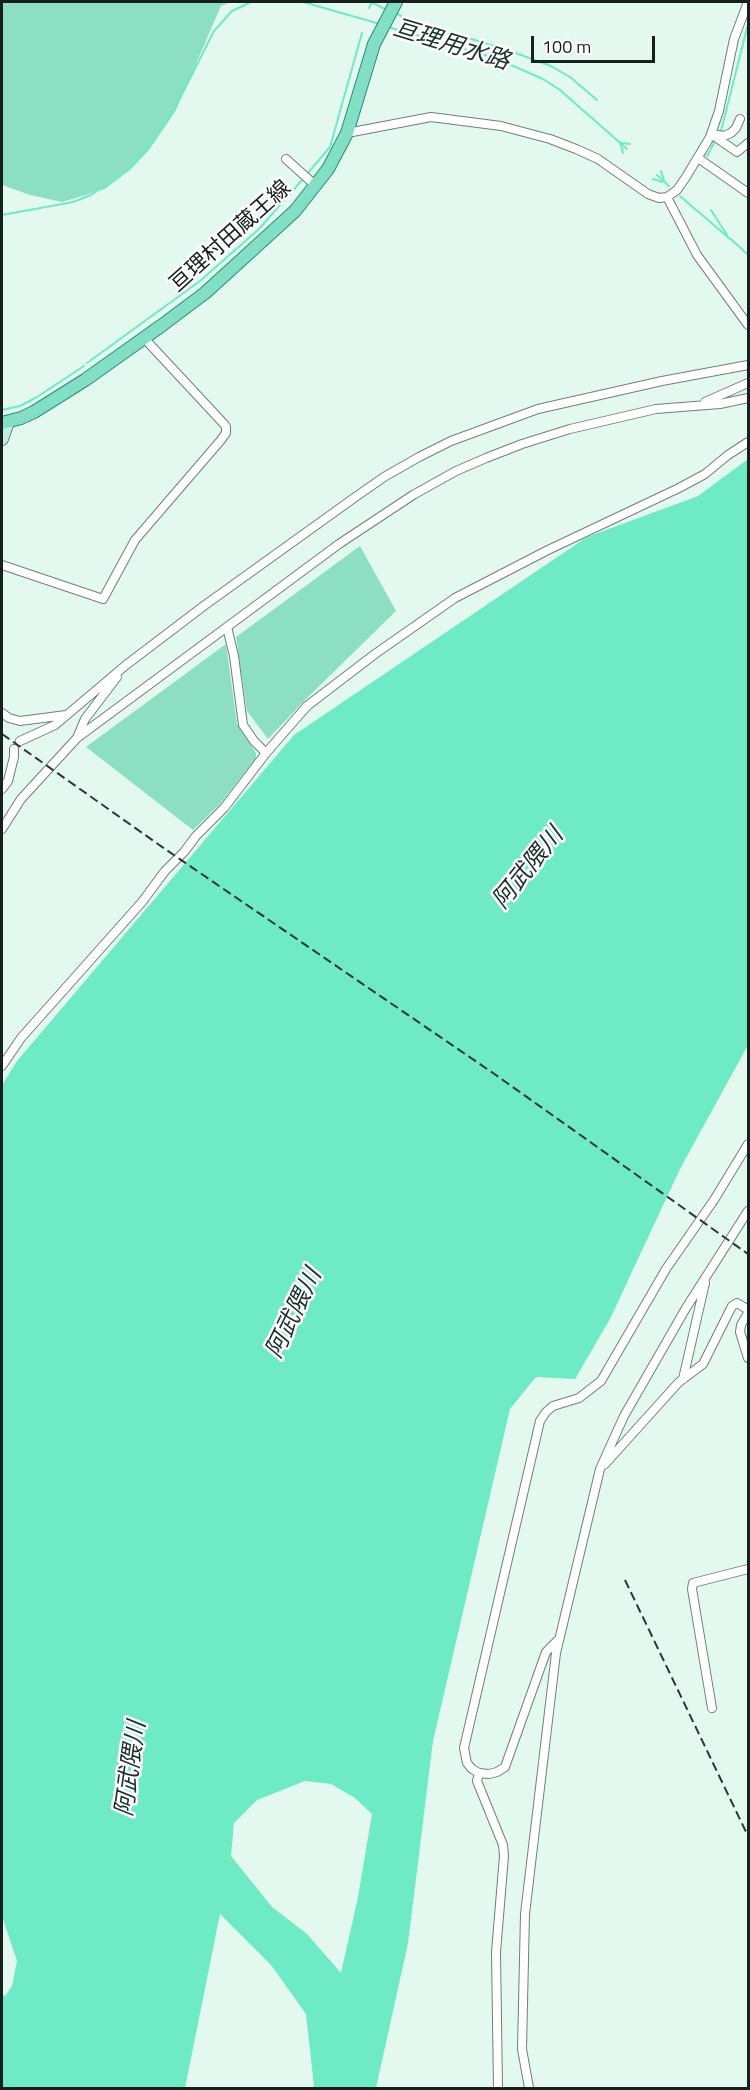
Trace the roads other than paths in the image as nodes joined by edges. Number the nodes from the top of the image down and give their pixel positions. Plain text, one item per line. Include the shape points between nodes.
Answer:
1 (395, 2) edge
2 (748, 3) edge
3 (740, 118) dead end
4 (347, 133) junction
5 (711, 134) junction
6 (748, 143) edge
7 (698, 158) junction
8 (286, 159) dead end
9 (316, 186) junction
10 (748, 193) edge
11 (667, 197) junction
12 (748, 325) edge
13 (144, 338) junction
14 (748, 365) edge
15 (748, 384) edge
16 (748, 398) edge
17 (699, 405) junction
18 (5, 422) edge
19 (2, 438) edge
20 (748, 442) edge
21 (2, 565) edge
22 (227, 627) junction
23 (126, 665) junction
24 (2, 713) edge
25 (67, 715) junction
26 (77, 738) junction
27 (20, 741) dead end
28 (14, 749) dead end
29 (266, 753) junction
30 (2, 789) edge
31 (2, 829) edge
32 (2, 1066) edge
33 (748, 1144) edge
34 (748, 1211) edge
35 (706, 1277) junction
36 (748, 1358) edge
37 (683, 1379) junction
38 (600, 1468) junction
39 (748, 1569) edge
40 (558, 1640) junction
41 (712, 1708) dead end
42 (479, 1773) junction
43 (498, 2088) edge
44 (529, 2088) edge

1 - 4 main road, 亘理村田蔵王線 via 378,34
2 - 5 street via 734,39
3 - 5 street via 731,133
4 - 9 main road, 亘理村田蔵王線
4 - 11 street via 431,117 501,126 576,149 598,159 648,194
5 - 6 street via 736,152
5 - 7 street
7 - 10 street
7 - 11 street via 677,190
8 - 9 street
9 - 13 main road, 亘理村田蔵王線 via 295,211 226,274
11 - 12 street via 697,255
13 - 18 main road, 亘理村田蔵王線 via 49,403
13 - 21 street via 224,424 226,433 135,540 103,599
14 - 23 street via 538,409 451,441 362,492
15 - 17 street
16 - 17 street
17 - 22 street via 656,409 570,429 456,471 396,505
18 - 19 street
20 - 29 street via 679,489 455,598 307,706
22 - 26 street
22 - 29 street via 243,725
23 - 25 street
23 - 26 street via 85,719
24 - 25 street via 20,721
25 - 27 street
26 - 31 street via 21,799
28 - 30 street via 8,781
29 - 32 street via 224,808 21,1038
33 - 42 street via 666,1269 601,1381 579,1398 553,1406 540,1421 464,1748 467,1763
34 - 35 street
35 - 37 street
35 - 38 street via 624,1416
36 - 37 street via 740,1332 748,1314 737,1303 703,1364
37 - 38 street
38 - 40 street
39 - 41 street via 693,1583
40 - 42 street via 546,1652 505,1767 489,1774
40 - 44 street via 525,1914 522,2049
42 - 43 street via 477,1781 504,1856 496,1952

